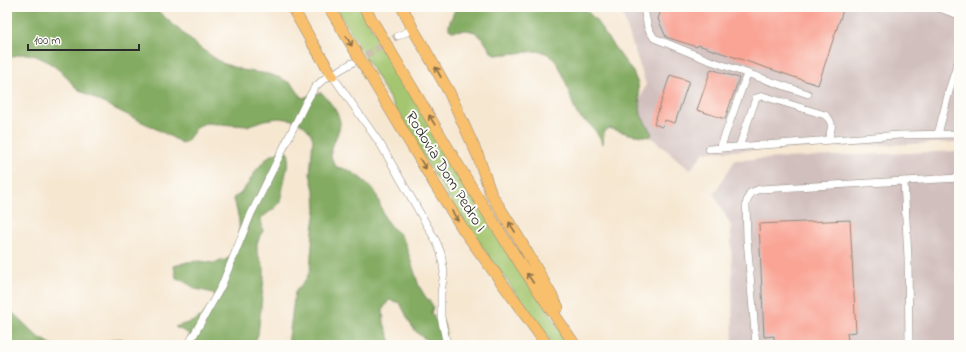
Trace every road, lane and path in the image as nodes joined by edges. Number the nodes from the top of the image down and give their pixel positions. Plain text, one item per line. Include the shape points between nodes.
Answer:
1 (292, 7) edge
2 (329, 7) edge
3 (364, 7) edge
4 (402, 7) edge
5 (644, 7) edge
6 (936, 7) edge
7 (959, 15) edge
8 (413, 29) junction
9 (398, 36) tunnel mouth
10 (959, 59) edge
11 (352, 63) tunnel mouth
12 (747, 74) junction
13 (332, 75) junction
14 (959, 80) edge
15 (951, 84) junction
16 (808, 94) dead end
17 (938, 134) junction
18 (959, 134) edge
19 (828, 140) junction
20 (740, 147) junction
21 (720, 149) junction
22 (710, 150) dead end
23 (959, 178) edge
24 (904, 181) junction
25 (188, 345) edge
26 (447, 345) edge
27 (547, 345) edge
28 (576, 345) edge
29 (581, 345) edge
30 (756, 345) edge
31 (909, 345) edge

1 - 13 highway
2 -> 27 highway, Rodovia Dom Pedro I via 463,229
28 -> 3 highway, Rodovia Dom Pedro I via 473,190
4 - 8 highway
5 - 12 street via 648,28 654,38
6 - 7 street
8 - 9 street
29 -> 8 highway via 491,194 478,156 449,92
10 - 15 street
11 - 13 street
12 - 16 street
12 - 21 street
13 - 25 street via 315,86 305,104 251,214 221,286
13 - 26 street via 381,145 436,241 444,272 441,293
14 - 15 street
15 - 17 street
17 - 18 street
17 - 19 street
19 - 20 street
19 - 20 street via 832,124 825,115 763,96 756,98
20 - 21 street
21 - 22 street
23 - 24 street
24 - 30 street via 760,189 750,193 746,204 747,239
24 - 31 street

